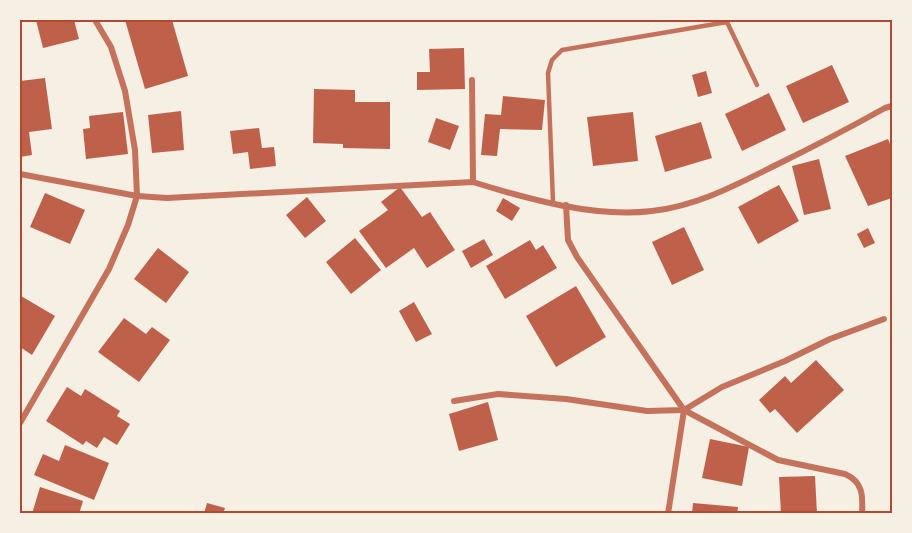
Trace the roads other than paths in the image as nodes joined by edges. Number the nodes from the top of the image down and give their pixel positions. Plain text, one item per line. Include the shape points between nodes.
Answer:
1 (95, 20) edge
2 (472, 80) dead end
3 (758, 85) dead end
4 (892, 106) edge
5 (20, 174) edge
6 (473, 183) junction
7 (137, 196) junction
8 (553, 202) junction
9 (566, 205) junction
10 (884, 319) dead end
11 (454, 401) dead end
12 (684, 410) junction
13 (20, 423) edge
14 (668, 513) edge
15 (862, 513) edge

1 - 7 street via 111,47 125,91 135,150
2 - 6 street
3 - 8 lane via 728,22 562,50 552,60 549,73
4 - 9 street via 699,201 652,211 604,212
5 - 7 street
6 - 7 street via 167,198
6 - 8 street
7 - 13 street via 109,269
8 - 9 street
9 - 12 street via 568,240 577,257
10 - 12 street via 722,387
11 - 12 street via 498,394 647,411
12 - 14 street
12 - 15 street via 778,460 855,478 860,485

